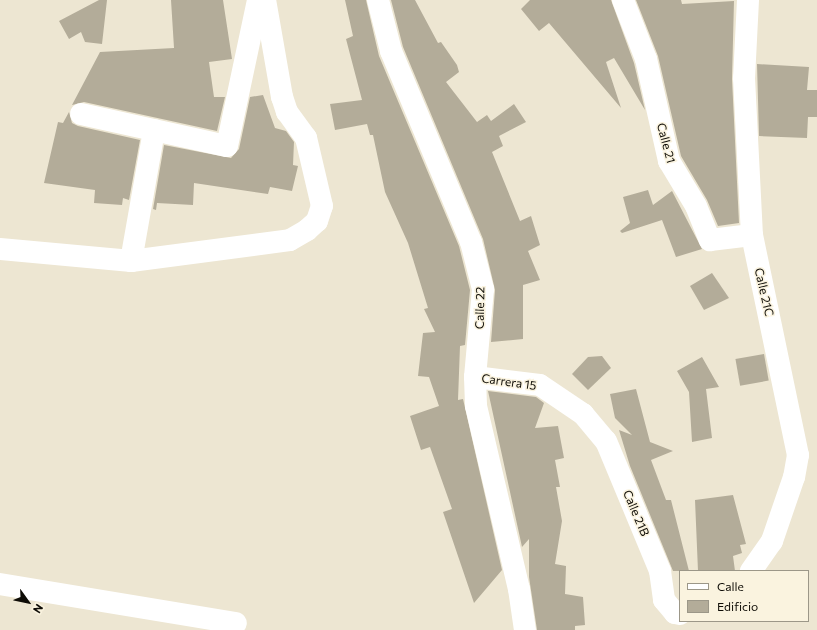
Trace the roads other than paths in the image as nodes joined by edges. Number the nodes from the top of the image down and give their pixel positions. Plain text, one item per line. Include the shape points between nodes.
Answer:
1 (258, 0) edge
2 (265, 0) edge
3 (378, 0) edge
4 (623, 0) edge
5 (748, 0) edge
6 (81, 114) dead end
7 (154, 130) junction
8 (752, 235) junction
9 (0, 248) edge
10 (131, 261) junction
11 (475, 377) junction
12 (583, 414) joint
13 (752, 570) edge
14 (0, 584) edge
15 (679, 614) edge
16 (236, 623) dead end
17 (525, 630) edge

1 - 7 street via 227,146
2 - 10 street via 282,97 287,112 306,138 322,206 316,221 290,240
3 - 11 street, Calle 22 via 391,51 471,242 483,289
4 - 8 street, Calle 21 via 646,59 669,162 696,206 710,240
5 - 8 street, Calle 21C via 744,78
6 - 7 street
7 - 10 street
8 - 13 street, Calle 21C via 798,455 794,477 772,541
9 - 10 street
11 - 12 street, Carrera 15 via 540,385
11 - 17 street, Calle 22 via 476,406 519,589
12 - 15 street, Calle 21B via 606,441 660,571 664,600 675,613
14 - 16 street

